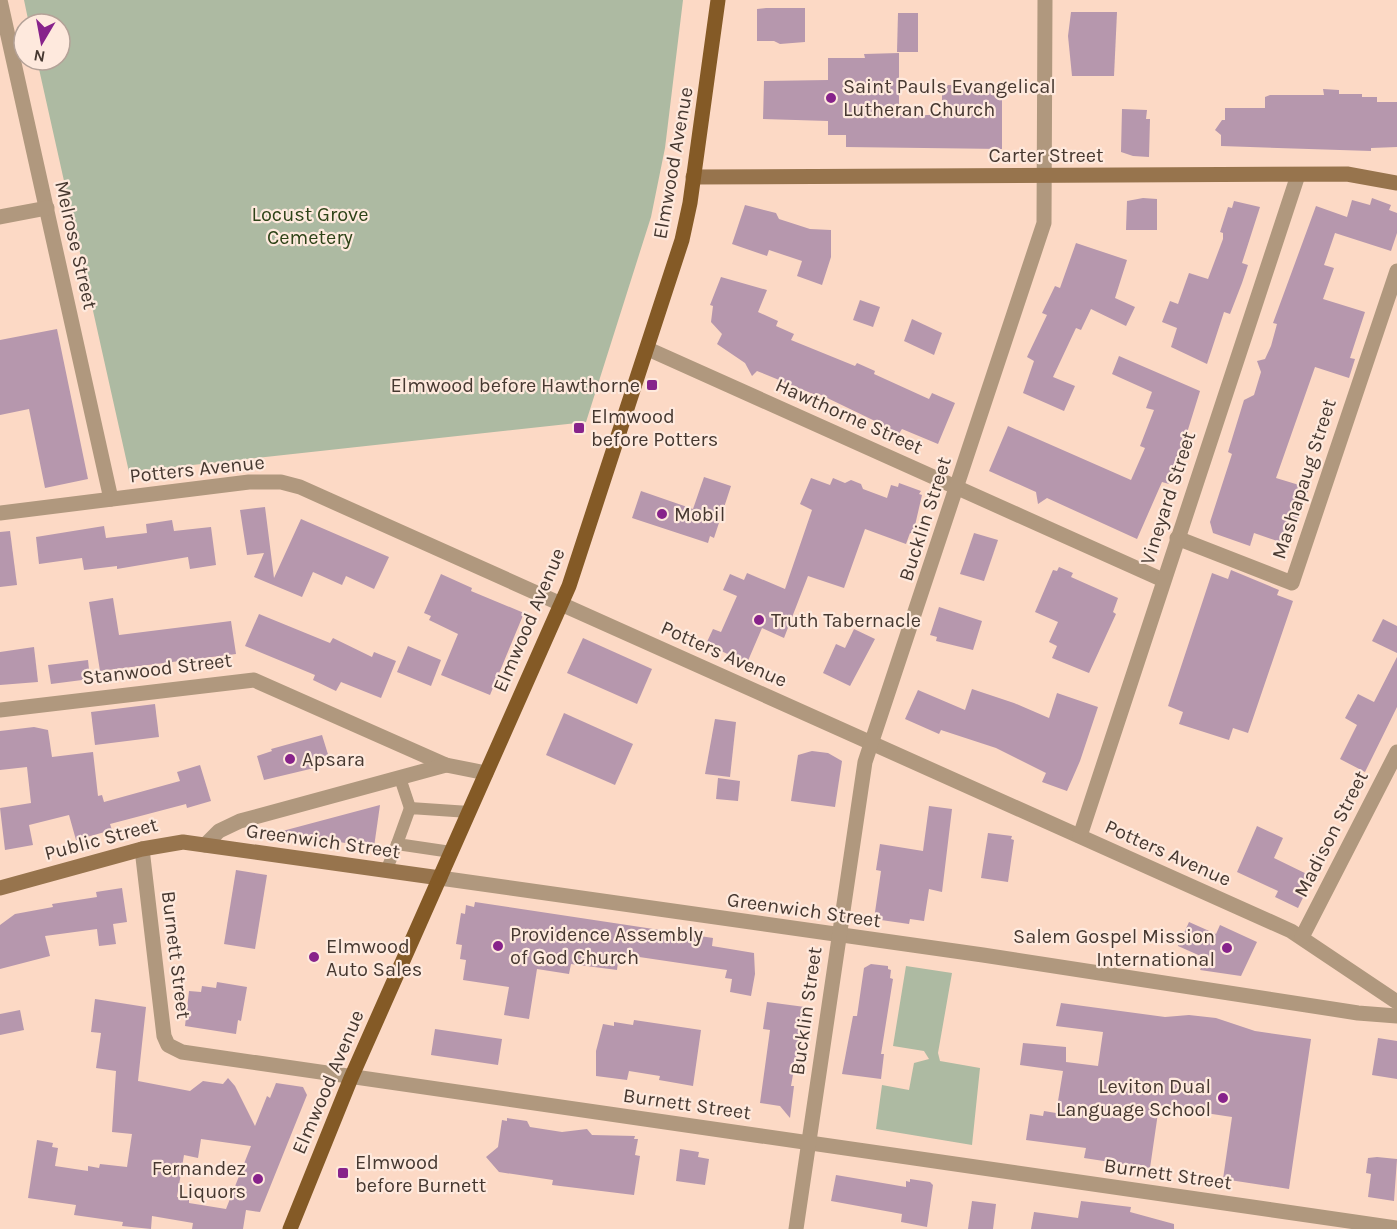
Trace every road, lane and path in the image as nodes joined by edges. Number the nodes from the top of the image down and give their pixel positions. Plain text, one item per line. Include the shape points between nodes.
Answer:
1 (0, 0) edge
2 (718, 0) edge
3 (1045, 0) edge
4 (1298, 175) junction
5 (1045, 176) junction
6 (693, 177) junction
7 (1397, 183) edge
8 (46, 208) junction
9 (0, 217) edge
10 (1397, 271) edge
11 (648, 349) junction
12 (957, 488) junction
13 (111, 499) junction
14 (0, 513) edge
15 (1177, 538) junction
16 (1163, 580) junction
17 (561, 604) junction
18 (0, 710) edge
19 (873, 743) junction
20 (1397, 752) edge
21 (446, 765) junction
22 (486, 772) junction
23 (400, 778) junction
24 (410, 808) junction
25 (469, 812) junction
26 (1080, 836) junction
27 (397, 844) junction
28 (205, 845) junction
29 (142, 849) junction
30 (451, 852) junction
31 (386, 871) junction
32 (440, 878) junction
33 (0, 888) edge
34 (837, 936) junction
35 (1302, 937) junction
36 (1397, 1002) edge
37 (1397, 1016) edge
38 (351, 1078) junction
39 (809, 1142) junction
40 (1397, 1228) edge
41 (290, 1229) edge
42 (796, 1229) edge

1 - 8 street, Melrose Street
2 - 6 main road, Elmwood Avenue
3 - 5 street, Bucklin Street
4 - 5 main road, Carter Street
4 - 7 main road, Carter Street via 1360,175
4 - 15 street, Vineyard Street
5 - 6 main road, Carter Street
5 - 12 street, Bucklin Street via 1041,234
6 - 11 main road, Elmwood Avenue via 682,240
8 - 9 street
8 - 13 street, Melrose Street
10 - 15 street, Mashapaug Street via 1355,390 1308,544 1292,582
11 - 12 street, Hawthorne Street
11 - 17 main road, Elmwood Avenue
12 - 16 street, Hawthorne Street
12 - 19 street, Bucklin Street
13 - 14 street, Potters Avenue
13 - 17 street, Potters Avenue via 249,482 281,482 300,487
15 - 16 street, Vineyard Street
16 - 26 street, Vineyard Street
17 - 19 street, Potters Avenue
17 - 22 main road, Elmwood Avenue
18 - 21 street, Stanwood Street via 254,680
19 - 26 street, Potters Avenue
19 - 34 street, Bucklin Street via 866,762
20 - 35 street, Madison Street
21 - 22 street
21 - 23 street
22 - 25 main road, Elmwood Avenue
23 - 24 lane
23 - 28 street via 240,821 219,831
24 - 25 lane
24 - 27 lane
25 - 30 main road, Elmwood Avenue
26 - 35 street, Potters Avenue
27 - 30 lane
27 - 31 lane
28 - 29 main road, Public Street via 176,842
28 - 31 main road, Greenwich Street
29 - 33 main road, Public Street
29 - 38 street, Burnett Street via 168,1045 183,1052
30 - 32 main road, Elmwood Avenue
31 - 32 main road, Greenwich Street
32 - 34 street, Greenwich Street
32 - 38 main road, Elmwood Avenue
34 - 37 street, Greenwich Street
34 - 39 street, Bucklin Street
35 - 36 street, Potters Avenue
38 - 39 street, Burnett Street
38 - 41 main road, Elmwood Avenue
39 - 40 street, Burnett Street
39 - 42 street, Bucklin Street

